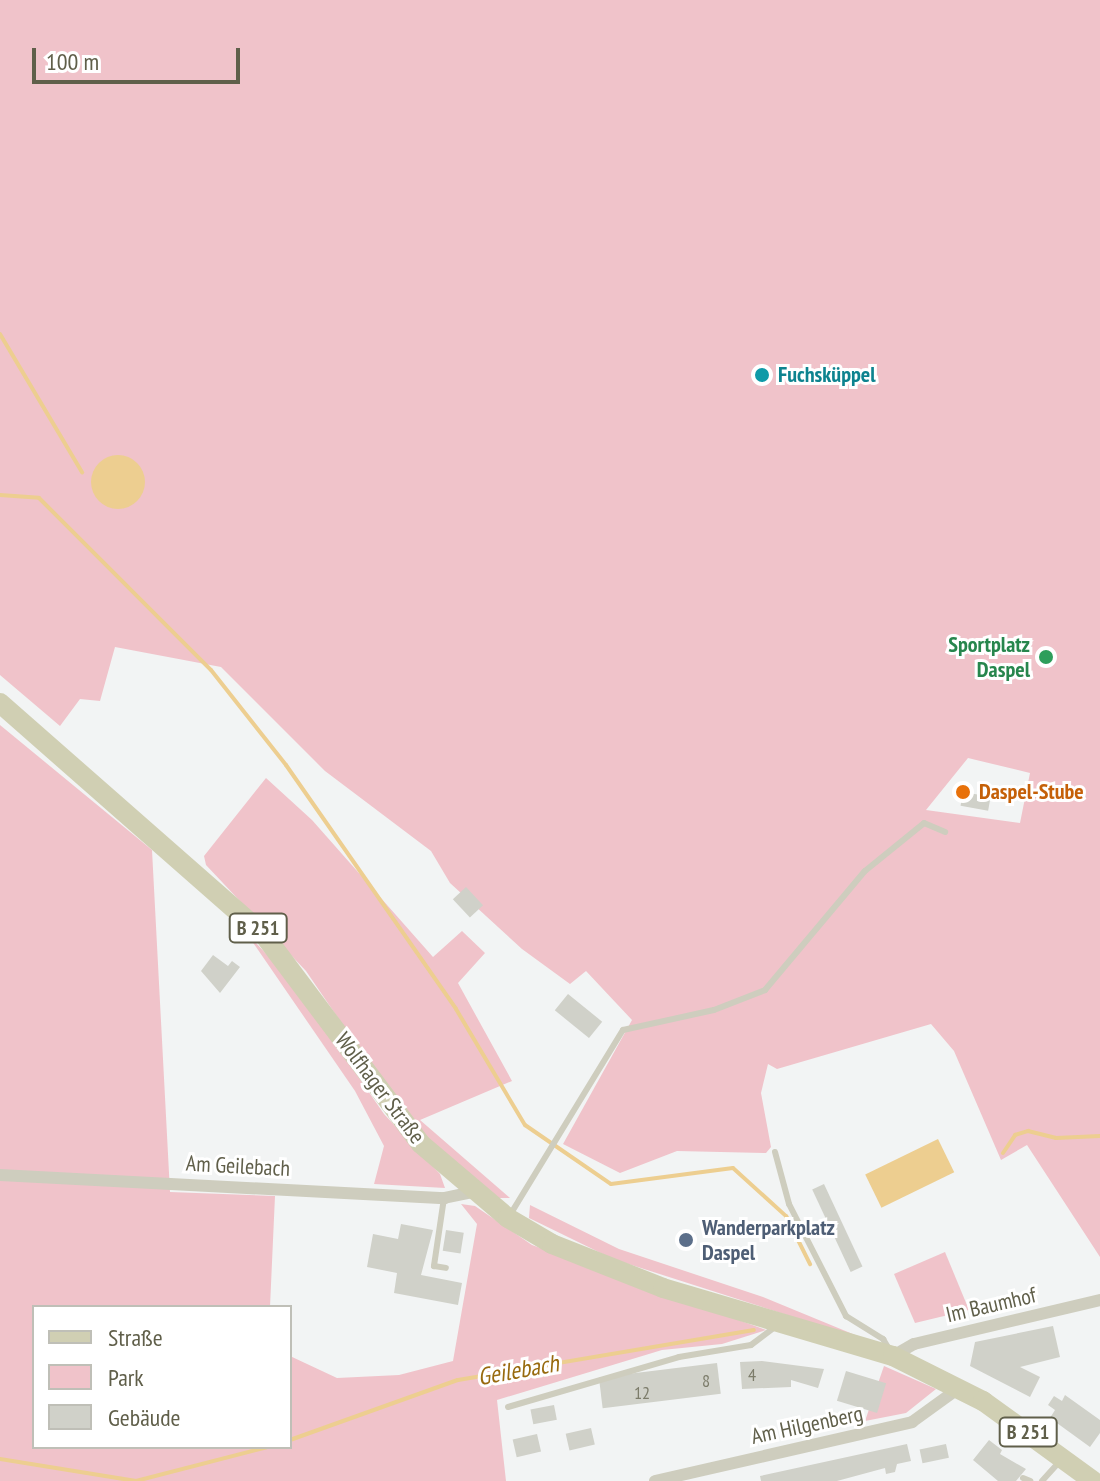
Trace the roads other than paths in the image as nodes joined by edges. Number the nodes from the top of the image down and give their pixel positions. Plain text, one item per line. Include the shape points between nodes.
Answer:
1 (0, 703) edge
2 (945, 832) dead end
3 (602, 1035) dead end
4 (611, 1043) junction
5 (775, 1152) dead end
6 (0, 1175) edge
7 (473, 1192) junction
8 (444, 1198) junction
9 (508, 1218) junction
10 (446, 1268) dead end
11 (1100, 1300) edge
12 (778, 1323) junction
13 (893, 1356) junction
14 (959, 1388) junction
15 (508, 1407) dead end
16 (1062, 1455) junction
17 (695, 1476) edge
18 (655, 1481) edge
19 (1042, 1481) edge
20 (1093, 1481) edge

1 - 7 main road, Wolfhager Straße / B 251 via 264,935 389,1107
2 - 4 lane via 924,823 865,871 765,990 714,1010 637,1023
3 - 4 lane
4 - 9 lane
5 - 13 lane via 789,1204 846,1316 883,1339
6 - 8 street, Am Geilebach
7 - 8 street, Am Geilebach
7 - 9 main road, Wolfhager Straße / B 251
8 - 10 lane via 434,1266
9 - 12 main road, Wolfhager Straße / B 251 via 552,1244 663,1288
11 - 13 street, Im Baumhof via 914,1344
12 - 13 main road, Wolfhager Straße / B 251
12 - 15 lane via 751,1345 679,1357
13 - 14 main road, Wolfhager Straße / B 251
14 - 16 main road, Wolfhager Straße / B 251
14 - 17 street, Am Hilgenberg via 912,1422
16 - 19 lane
16 - 20 main road, Wolfhager Straße / B 251
17 - 18 street, Am Hilgenberg

